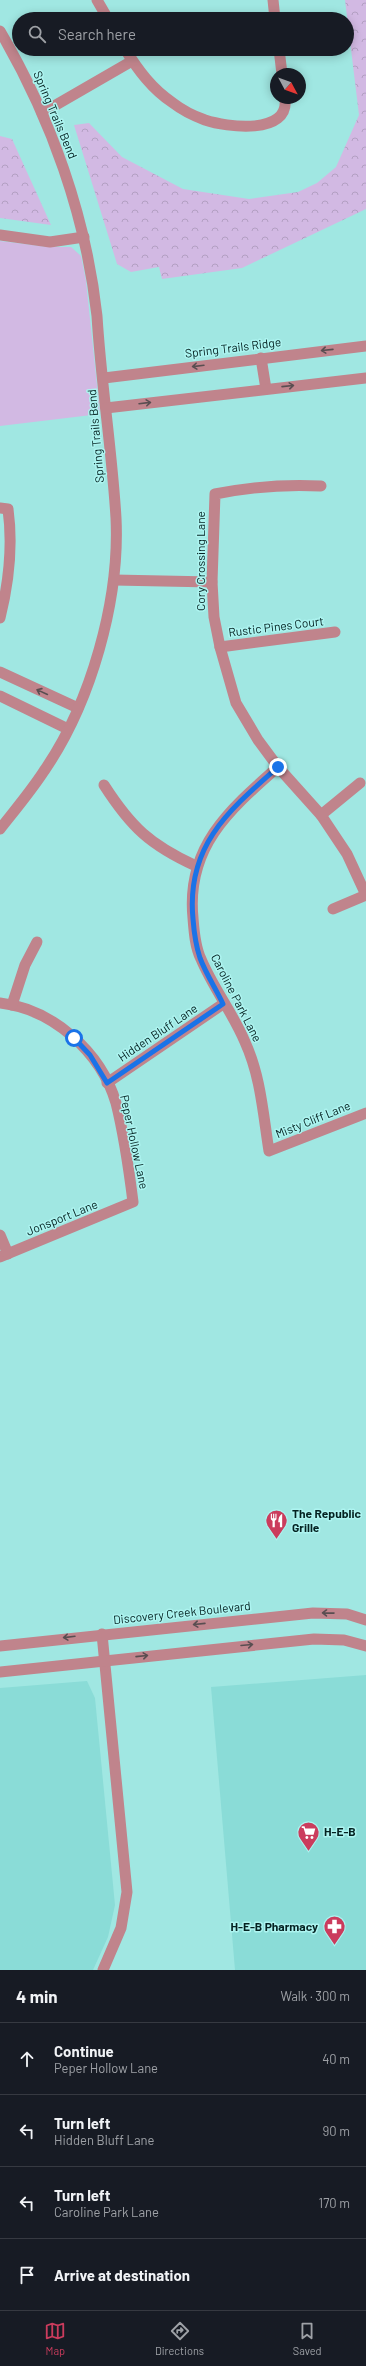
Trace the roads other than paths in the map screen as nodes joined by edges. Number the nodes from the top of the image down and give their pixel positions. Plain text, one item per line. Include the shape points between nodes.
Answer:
1 (97, 0) edge
2 (273, 0) edge
3 (104, 12) edge
4 (275, 12) edge
5 (0, 31) edge
6 (12, 51) edge
7 (15, 56) edge
8 (129, 56) edge
9 (280, 56) edge
10 (132, 61) junction
11 (281, 68) edge
12 (284, 104) edge
13 (42, 113) junction
14 (0, 235) edge
15 (84, 238) junction
16 (366, 346) edge
17 (260, 358) junction
18 (104, 378) junction
19 (366, 378) edge
20 (266, 389) junction
21 (106, 408) junction
22 (322, 486) dead end
23 (4, 508) edge
24 (114, 580) junction
25 (212, 582) junction
26 (0, 618) edge
27 (335, 632) dead end
28 (220, 647) junction
29 (0, 672) edge
30 (0, 696) edge
31 (78, 708) junction
32 (68, 729) junction
33 (278, 767) junction
34 (360, 783) dead end
35 (104, 785) dead end
36 (322, 815) junction
37 (0, 829) edge
38 (196, 866) junction
39 (366, 895) edge
40 (333, 909) dead end
41 (38, 942) dead end
42 (0, 1004) edge
43 (223, 1004) junction
44 (12, 1005) junction
45 (107, 1083) junction
46 (366, 1112) edge
47 (269, 1151) joint
48 (133, 1202) joint
49 (0, 1235) edge
50 (4, 1255) edge
51 (366, 1620) edge
52 (102, 1634) junction
53 (0, 1646) edge
54 (366, 1646) edge
55 (104, 1660) junction
56 (0, 1672) edge
57 (103, 1970) edge

1 - 3 street
2 - 4 street
5 - 6 street, Spring Trails Bend
7 - 13 street, Spring Trails Bend
8 - 10 street
9 - 11 street
10 - 12 street via 156,91 178,107 205,120 225,125 265,125 278,117
10 - 13 street
13 - 15 street, Spring Trails Bend via 72,193
14 - 15 street via 50,242
15 - 18 street, Spring Trails Bend via 94,284
16 -> 17 street, Spring Trails Ridge
17 -> 18 street, Spring Trails Ridge
17 - 20 street
18 - 21 street, Spring Trails Bend
20 -> 19 street
21 -> 20 street
21 - 24 street, Spring Trails Bend via 116,519
22 - 25 street, Cory Crossing Lane via 297,484 246,488 215,494
23 - 26 street via 11,534 7,590
24 - 25 street
24 - 31 street, Spring Trails Bend via 105,628
25 - 28 street, Cory Crossing Lane via 214,617
27 - 28 street, Rustic Pines Court
28 - 33 street, Cory Crossing Lane via 236,703
31 -> 29 street
30 - 32 street
31 - 32 street, Spring Trails Bend
32 - 37 street, Spring Trails Bend via 45,770
33 - 36 street, Cory Crossing Lane
33 - 38 street, Caroline Park Lane via 234,805 211,835
34 - 36 street
35 - 38 street via 122,814 141,833 166,852
36 - 39 street, Cory Crossing Lane via 347,854
38 - 43 street, Caroline Park Lane via 191,903 194,932 200,958
39 - 40 street
41 - 44 street via 25,965
42 - 44 street, Peper Hollow Lane
43 - 45 street, Hidden Bluff Lane
43 - 47 street, Caroline Park Lane via 245,1041 260,1084
44 - 45 street, Peper Hollow Lane via 56,1023 90,1055
45 - 48 street, Peper Hollow Lane via 116,1103
46 - 47 street, Misty Cliff Lane
48 - 50 street, Jonsport Lane
49 - 50 street
51 -> 52 street, Discovery Creek Boulevard via 347,1614 313,1613
52 -> 53 street, Discovery Creek Boulevard
52 - 55 street
55 -> 54 street via 314,1639 344,1640
55 - 56 street
55 - 57 street via 127,1892 121,1928

